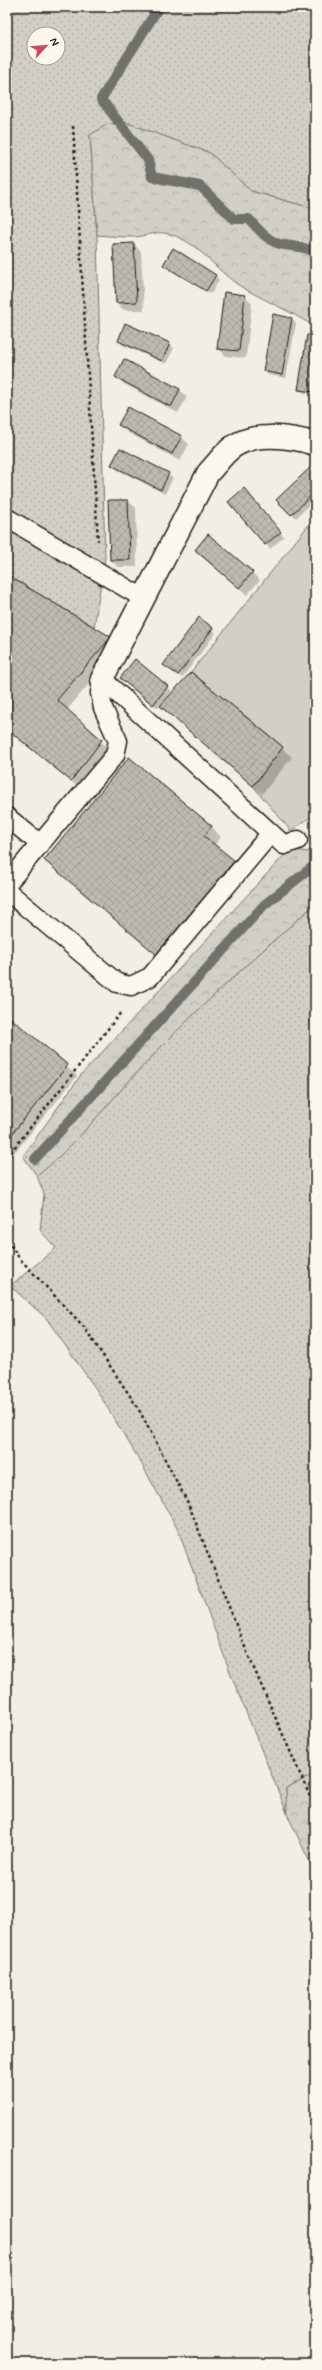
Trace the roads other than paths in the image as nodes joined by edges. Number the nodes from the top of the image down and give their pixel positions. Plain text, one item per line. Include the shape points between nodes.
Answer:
1 (315, 444) edge
2 (7, 518) edge
3 (143, 598) junction
4 (102, 679) junction
5 (7, 817) edge
6 (271, 833) junction
7 (298, 840) dead end
8 (40, 844) junction
9 (7, 884) edge
10 (7, 891) edge

1 - 3 street via 281,435 254,439 230,449 208,473
2 - 3 lane
3 - 4 street
4 - 6 lane
4 - 8 lane via 100,694 103,708 118,741 115,755
5 - 8 lane
6 - 7 lane via 284,845
6 - 10 lane via 150,977 131,986 117,983
8 - 9 lane

